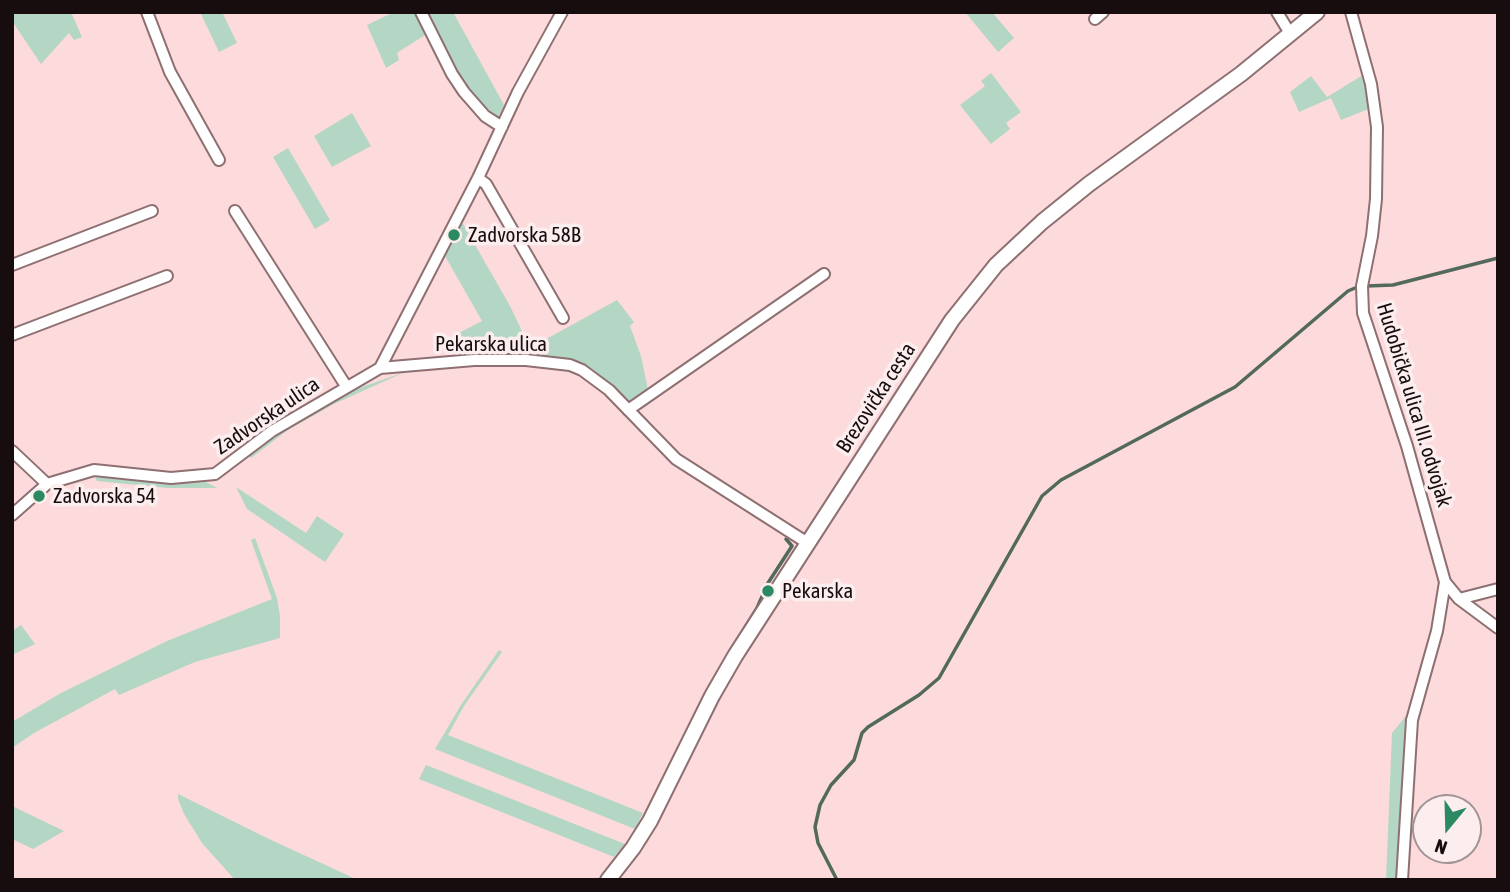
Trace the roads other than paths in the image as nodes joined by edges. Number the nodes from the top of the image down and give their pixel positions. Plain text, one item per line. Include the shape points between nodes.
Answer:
1 (147, 12) edge
2 (421, 12) edge
3 (562, 12) edge
4 (1277, 12) edge
5 (1317, 12) edge
6 (1350, 12) edge
7 (1291, 35) junction
8 (502, 127) junction
9 (219, 160) dead end
10 (478, 178) junction
11 (152, 211) dead end
12 (235, 211) dead end
13 (12, 265) edge
14 (824, 274) dead end
15 (167, 275) dead end
16 (563, 318) dead end
17 (12, 335) edge
18 (380, 368) junction
19 (346, 386) junction
20 (628, 410) junction
21 (12, 451) edge
22 (47, 484) junction
23 (12, 515) edge
24 (806, 542) junction
25 (1445, 582) junction
26 (1498, 589) edge
27 (1459, 599) junction
28 (1498, 628) edge
29 (608, 880) edge
30 (1402, 880) edge

1 - 9 street via 170,72
2 - 8 street via 464,92
3 - 8 street
4 - 7 street
5 - 7 main road, Brezovička cesta
6 - 25 street, Hudobička ulica III. odvojak via 1371,84 1377,127 1376,199 1362,286 1363,313
7 - 24 main road, Brezovička cesta via 1089,184 996,265 952,320
8 - 10 street
10 - 16 street via 486,184
10 - 18 street
11 - 13 street
12 - 19 street
14 - 20 street
15 - 17 street
18 - 19 street, Zadvorska ulica
18 - 20 street, Pekarska ulica via 474,360 570,365 591,374
19 - 22 street, Zadvorska ulica via 272,431 215,474 171,478 94,470
20 - 24 street, Pekarska ulica via 676,459
21 - 22 street
22 - 23 street, Zadvorska ulica
24 - 29 main road, Brezovička cesta via 712,696 650,821
25 - 27 street, Hudobička ulica III. odvojak
25 - 30 street via 1437,631 1412,720
26 - 27 street
27 - 28 street, Hudobička ulica III. odvojak

